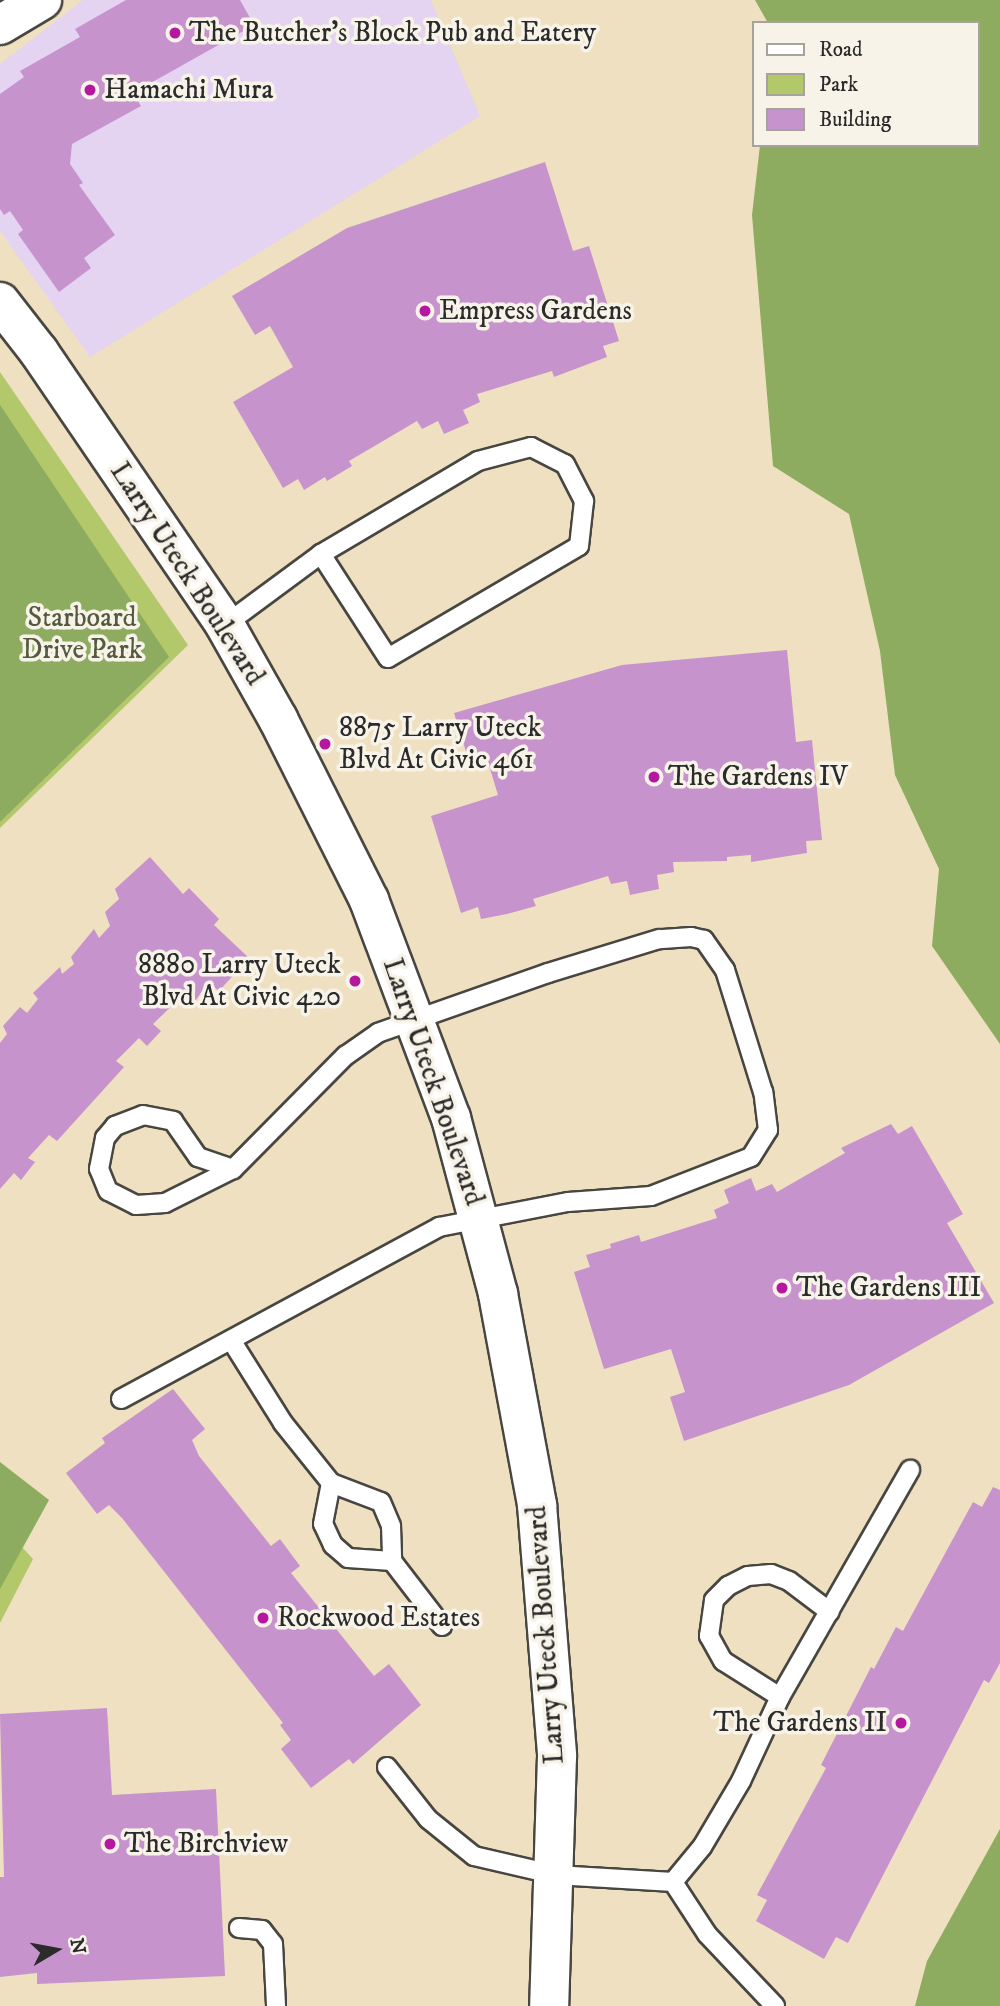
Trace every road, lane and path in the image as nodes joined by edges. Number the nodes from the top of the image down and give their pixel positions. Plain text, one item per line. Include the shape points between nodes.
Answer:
1 (43, 0) edge
2 (0, 25) edge
3 (0, 302) edge
4 (321, 554) junction
5 (225, 625) junction
6 (416, 1019) junction
7 (233, 1169) junction
8 (479, 1220) junction
9 (231, 1340) junction
10 (121, 1399) dead end
11 (910, 1470) dead end
12 (331, 1483) junction
13 (393, 1560) junction
14 (830, 1612) junction
15 (442, 1626) dead end
16 (780, 1697) junction
17 (387, 1767) dead end
18 (556, 1875) junction
19 (673, 1882) junction
20 (239, 1928) dead end
21 (276, 2006) edge
22 (549, 2006) edge
23 (775, 2006) edge

1 - 2 main road
3 - 5 main road, Larry Uteck Boulevard
4 - 4 lane via 478,461 531,447 565,464 584,501 579,546 388,658
4 - 5 lane
5 - 6 main road, Larry Uteck Boulevard via 339,839
6 - 7 lane via 378,1033 346,1055
6 - 8 main road, Larry Uteck Boulevard via 451,1118
6 - 8 lane via 659,939 704,940 727,978 768,1130 751,1157 651,1196 568,1202
7 - 7 lane via 198,1157 182,1130 159,1115 136,1116 115,1126 99,1154 99,1170 108,1191 136,1205 165,1203
8 - 9 lane via 439,1227
8 - 18 main road, Larry Uteck Boulevard via 514,1368 537,1505 557,1756
9 - 10 lane
9 - 12 lane via 283,1423
11 - 14 lane
12 - 13 lane via 381,1502 391,1526
12 - 13 lane via 324,1524 333,1545 348,1558
13 - 15 lane
14 - 16 lane
14 - 16 lane via 789,1581 771,1574 748,1576 714,1600 709,1636 723,1661
16 - 19 lane via 741,1781 702,1847
17 - 18 lane via 435,1826 474,1856
18 - 19 lane
18 - 22 main road, Larry Uteck Boulevard
19 - 23 lane via 707,1934
20 - 21 lane via 262,1930 273,1944

